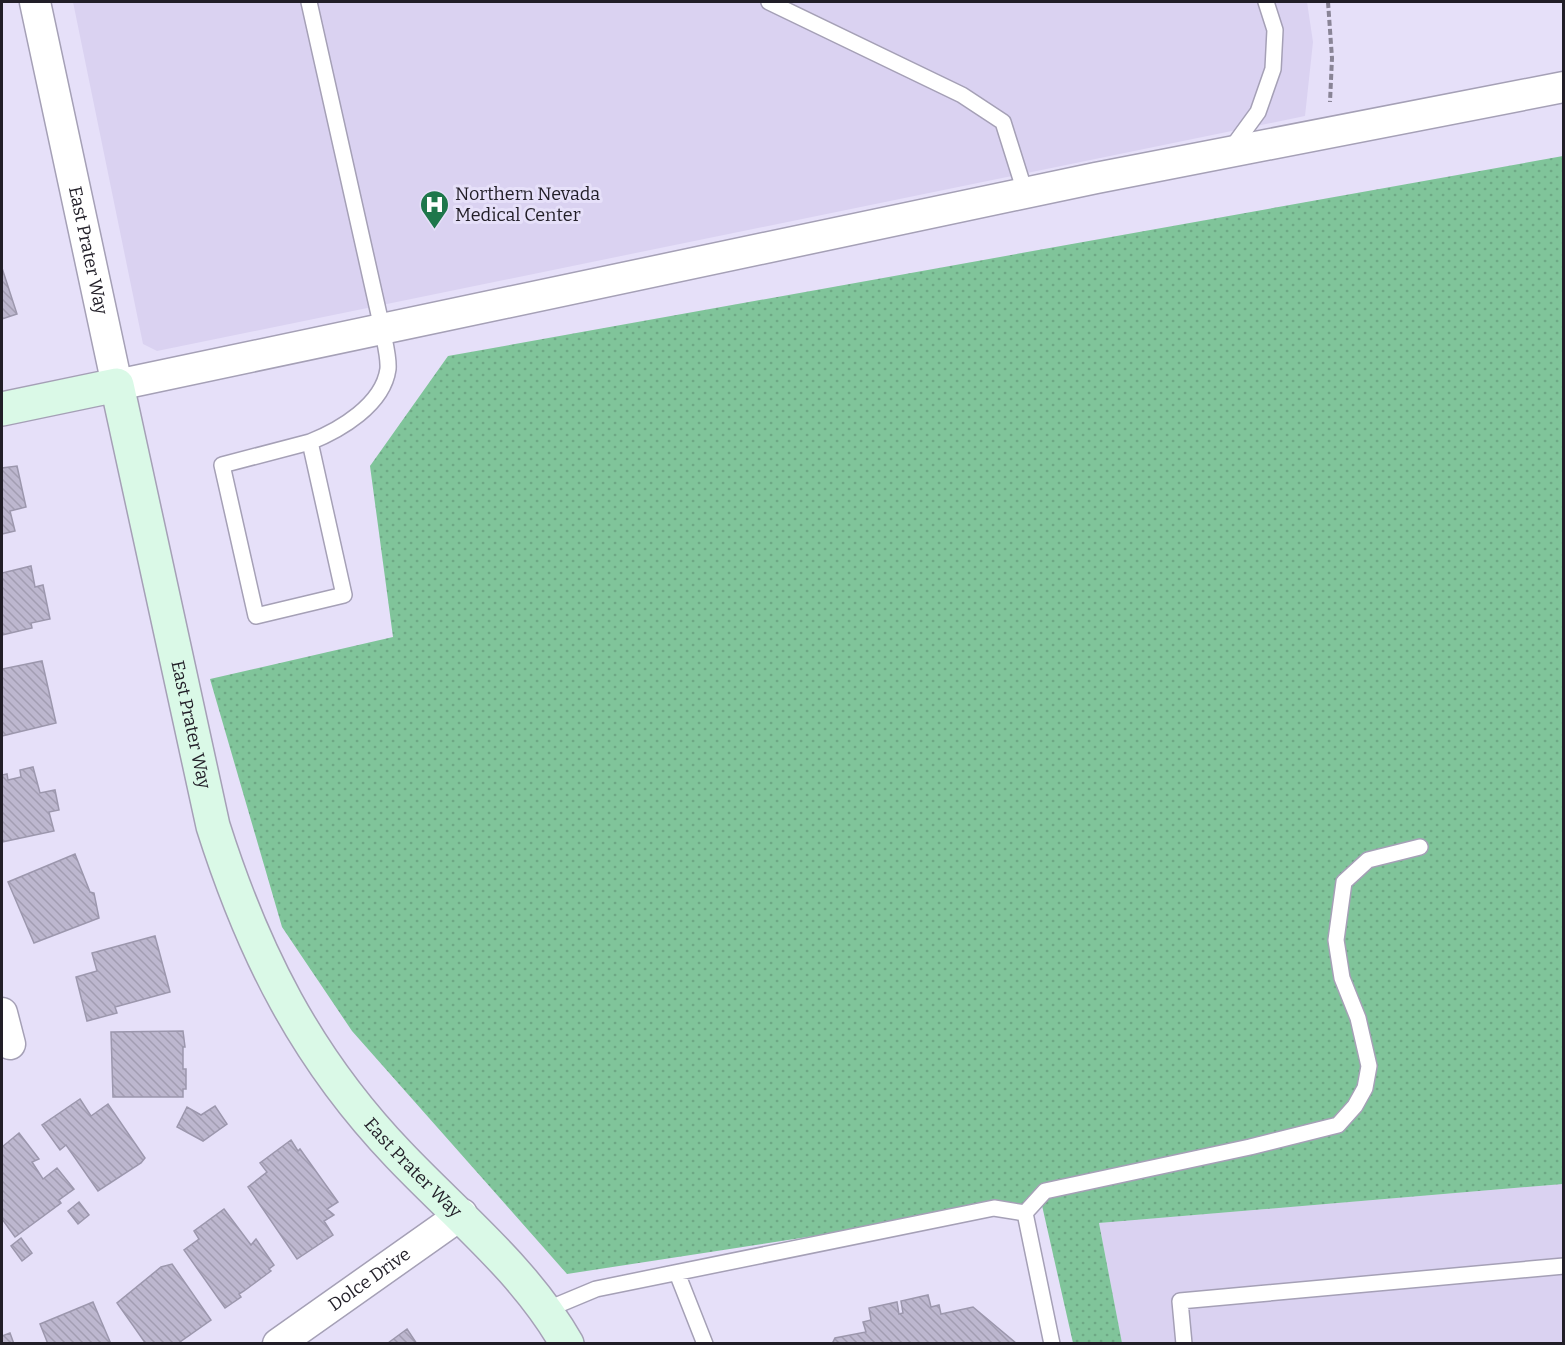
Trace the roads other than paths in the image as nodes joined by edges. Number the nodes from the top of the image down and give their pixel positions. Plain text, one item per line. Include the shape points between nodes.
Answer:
1 (35, 2) edge
2 (309, 2) edge
3 (769, 2) edge
4 (1266, 2) edge
5 (1563, 87) edge
6 (1229, 152) junction
7 (1025, 192) junction
8 (382, 327) junction
9 (117, 385) junction
10 (2, 409) edge
11 (310, 442) junction
12 (1420, 847) dead end
13 (2, 1013) edge
14 (13, 1050) edge
15 (1024, 1213) junction
16 (462, 1214) junction
17 (1563, 1266) edge
18 (676, 1273) junction
19 (548, 1309) junction
20 (278, 1344) edge
21 (567, 1344) edge
22 (705, 1344) edge
23 (1052, 1344) edge
24 (1184, 1344) edge

1 - 9 street, East Prater Way
2 - 8 lane
3 - 7 lane via 962,95 1003,122
4 - 6 lane via 1275,30 1273,69 1258,112
5 - 6 street
6 - 7 street
7 - 8 street
8 - 9 street
8 - 11 lane via 388,367 382,389 335,432
9 - 10 street
9 - 16 street, East Prater Way via 213,826 235,897 265,965 299,1025 350,1099 399,1155
11 - 11 lane via 344,595 256,616 222,465
12 - 15 lane via 1368,860 1344,882 1336,940 1342,978 1358,1018 1369,1066 1365,1088 1338,1125 1045,1191
13 - 14 street
15 - 18 lane via 994,1208
15 - 23 lane
16 - 19 street, East Prater Way
16 - 20 street, Dolce Drive
17 - 24 lane via 1180,1301
18 - 19 lane via 596,1289
18 - 22 lane
19 - 21 street, East Prater Way

